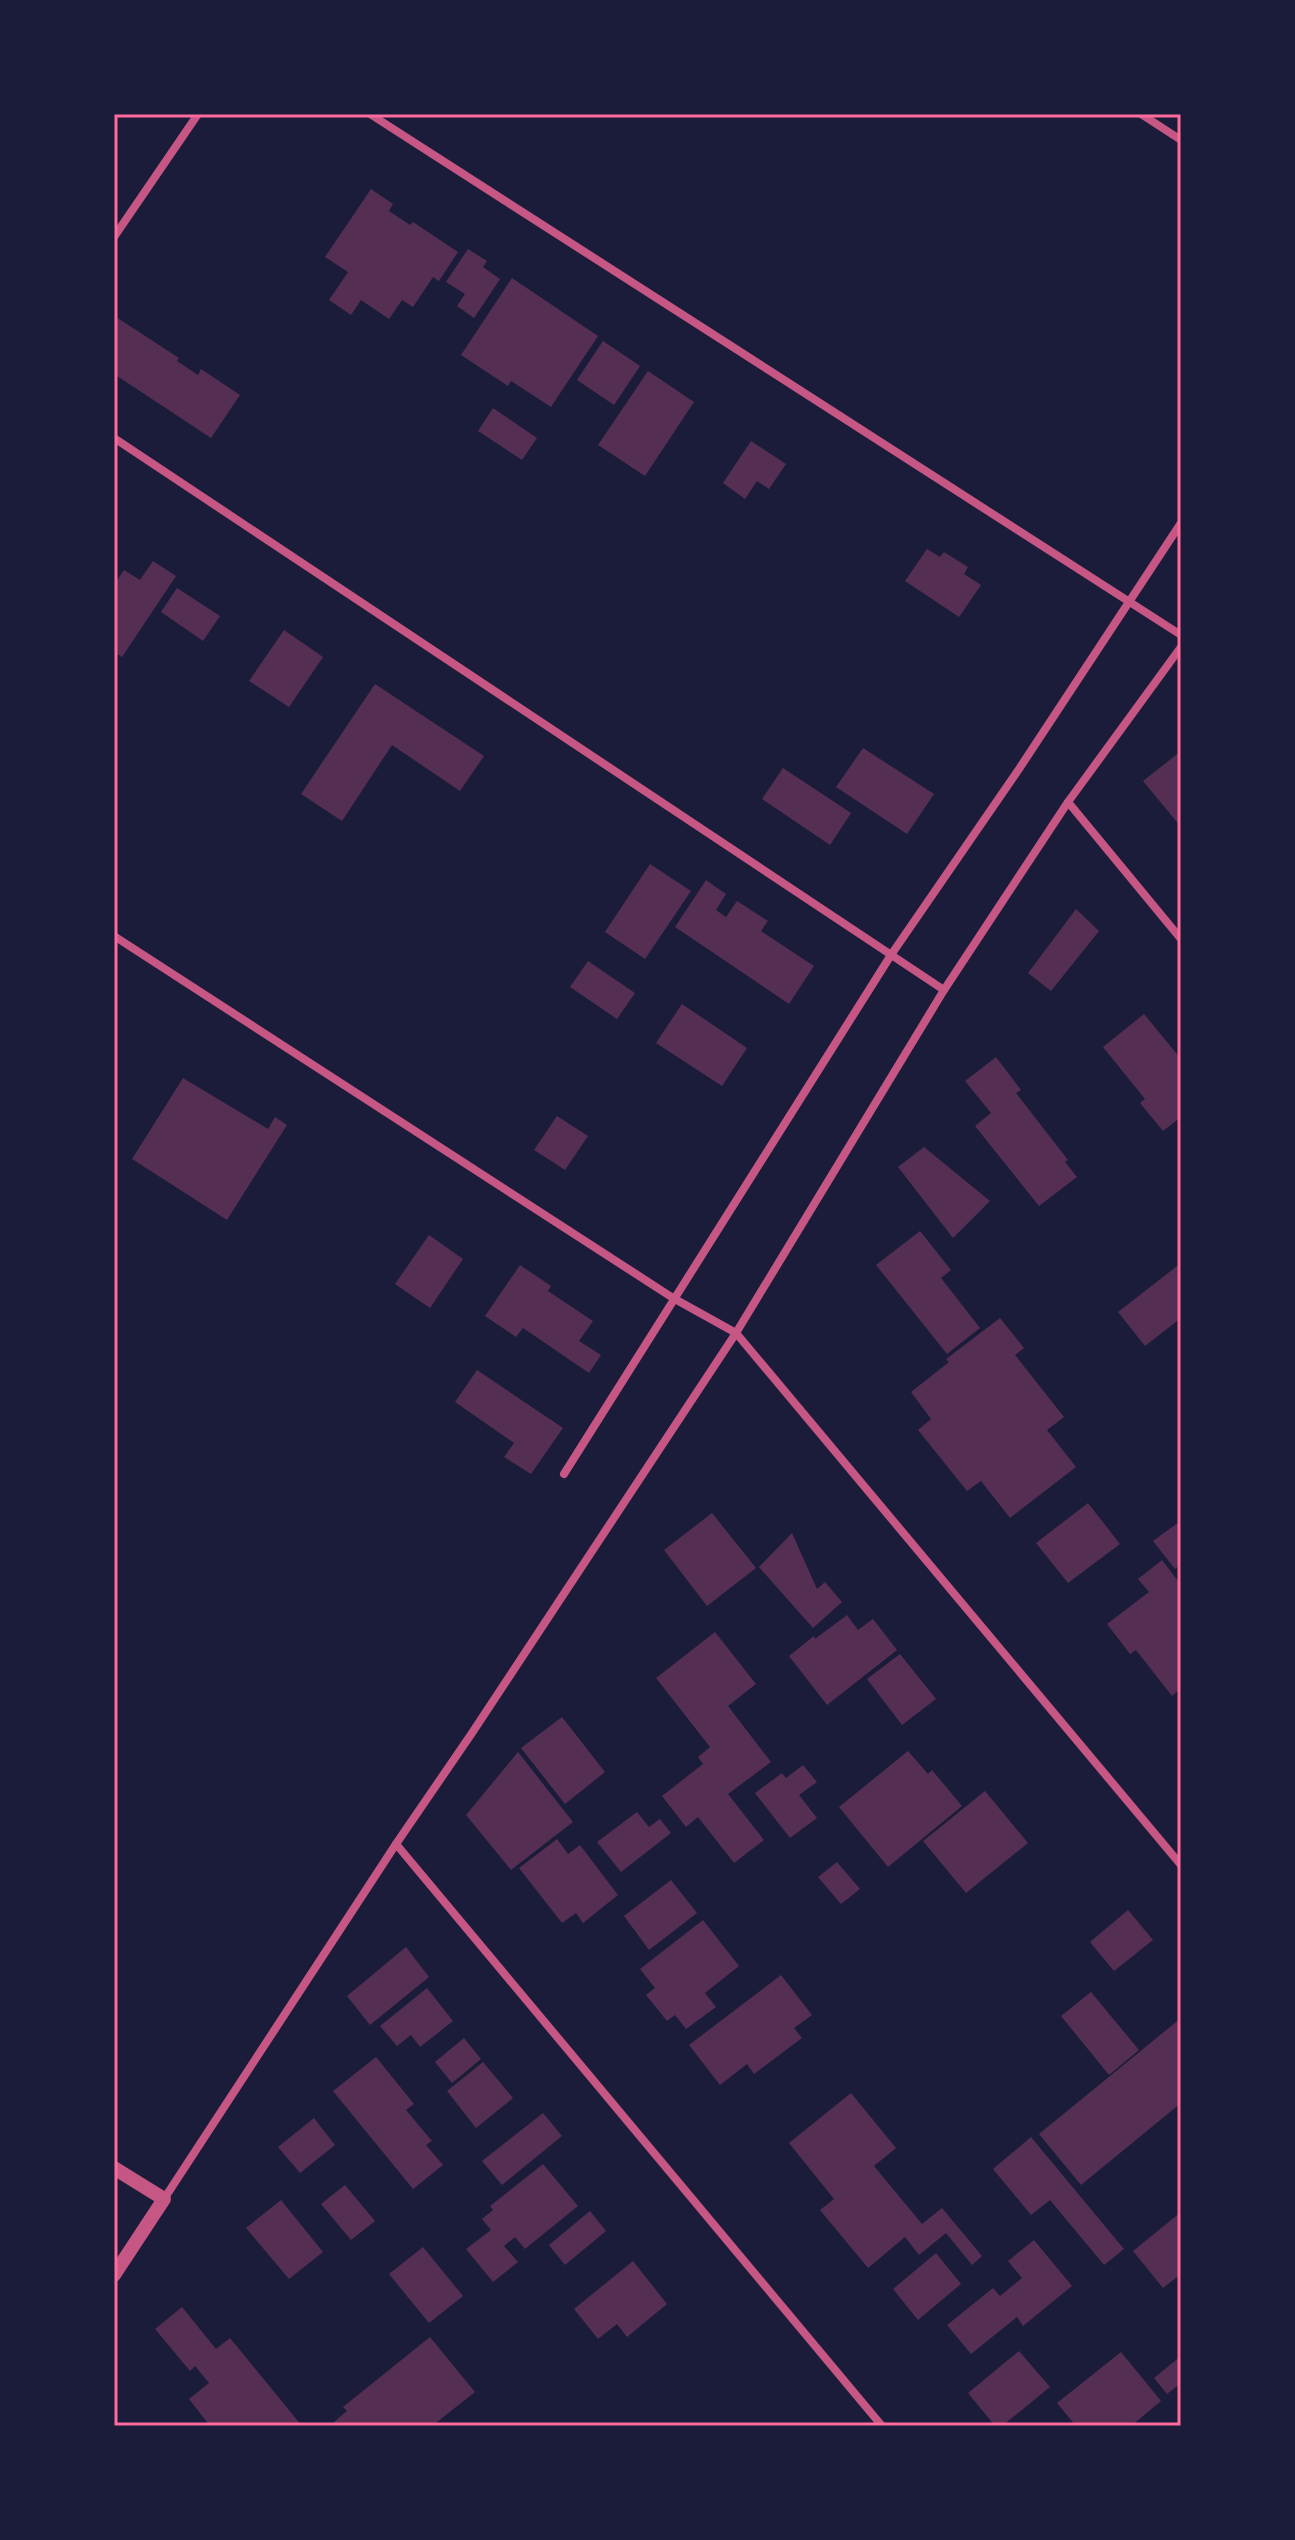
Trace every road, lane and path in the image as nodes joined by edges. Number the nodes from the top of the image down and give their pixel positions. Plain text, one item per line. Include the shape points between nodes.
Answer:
1 (198, 114) edge
2 (370, 114) edge
3 (1141, 114) edge
4 (1181, 140) edge
5 (114, 237) edge
6 (114, 438) edge
7 (1181, 523) edge
8 (1129, 604) junction
9 (1181, 635) edge
10 (1181, 647) edge
11 (1068, 802) junction
12 (114, 936) edge
13 (1181, 939) edge
14 (891, 955) junction
15 (944, 990) junction
16 (673, 1298) junction
17 (736, 1333) junction
18 (564, 1474) dead end
19 (396, 1844) junction
20 (1181, 1865) edge
21 (114, 2168) edge
22 (164, 2199) junction
23 (114, 2275) edge
24 (882, 2426) edge

1 - 5 street
2 - 8 street
3 - 4 street
6 - 14 street
7 - 8 street
8 - 9 street
8 - 14 street
10 - 11 street
11 - 13 street
11 - 15 street
12 - 16 street
14 - 15 street
14 - 16 street
15 - 17 street
16 - 17 street
16 - 18 street
17 - 19 street
17 - 20 street
19 - 22 street
19 - 24 street
21 - 22 street
22 - 23 street

